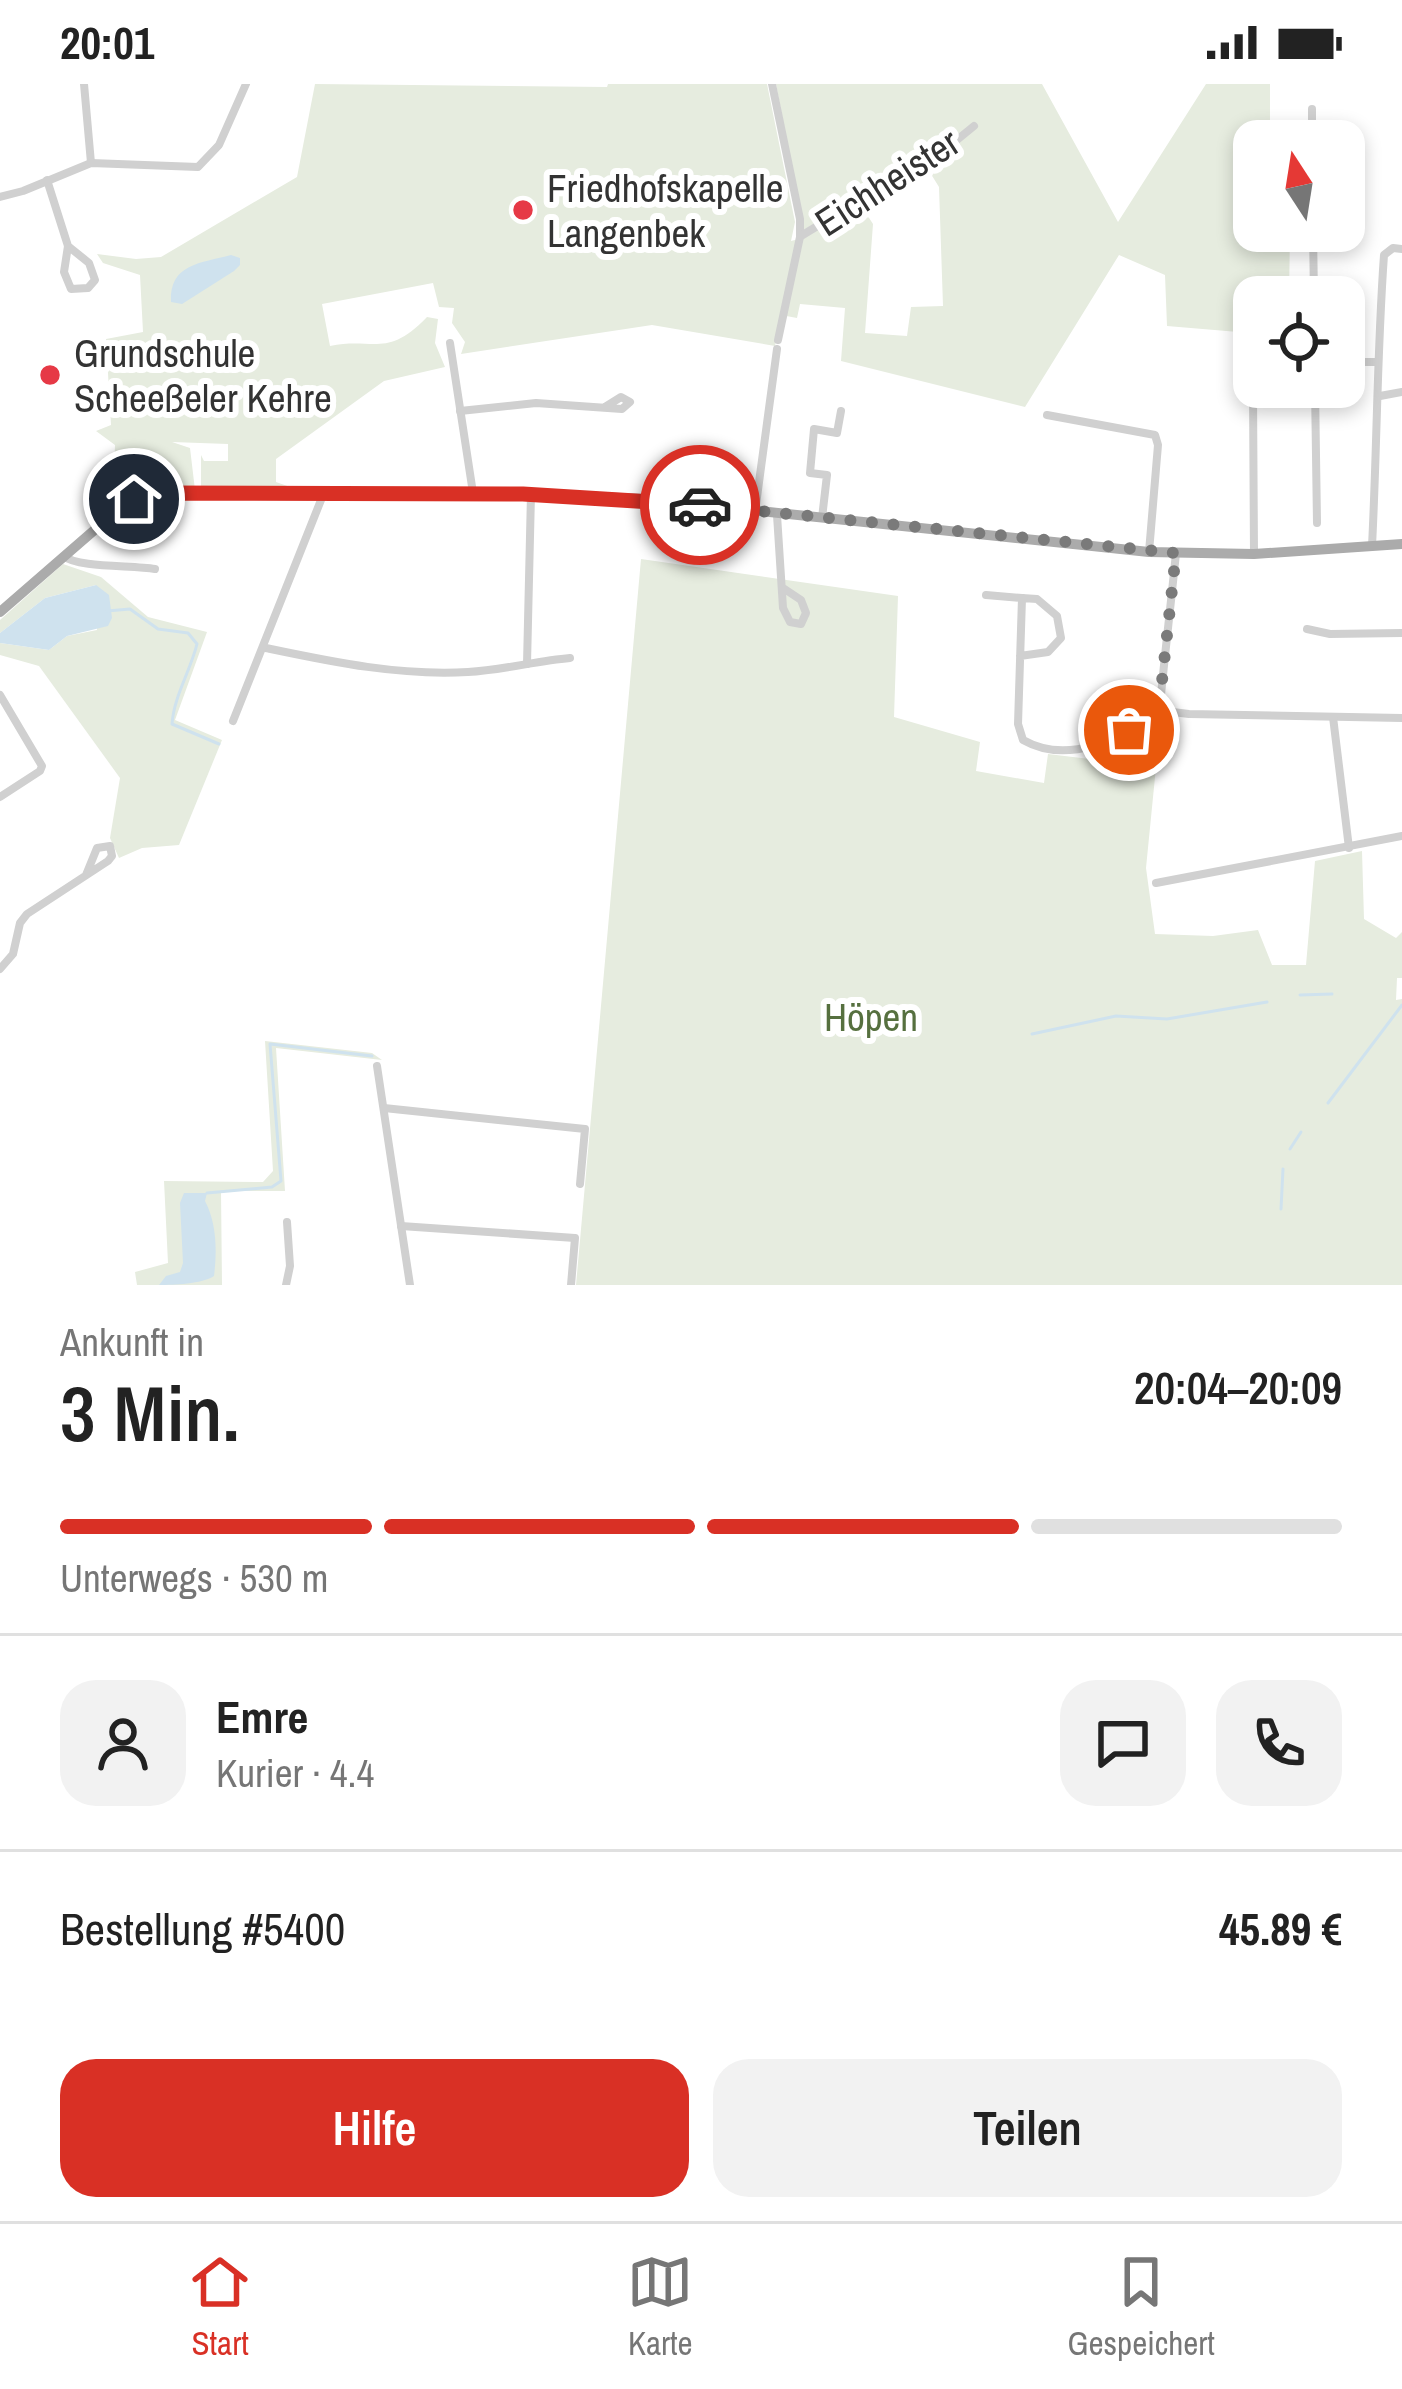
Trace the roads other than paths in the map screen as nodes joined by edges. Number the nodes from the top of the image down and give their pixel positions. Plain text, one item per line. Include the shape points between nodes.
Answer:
1 (84, 84) edge
2 (246, 84) edge
3 (772, 84) edge
4 (1312, 109) dead end
5 (1312, 120) edge
6 (974, 126) dead end
7 (91, 163) junction
8 (47, 180) junction
9 (0, 196) edge
10 (800, 237) junction
11 (68, 246) junction
12 (1402, 249) edge
13 (449, 343) dead end
14 (1365, 362) edge
15 (1376, 362) junction
16 (1402, 392) edge
17 (1380, 396) junction
18 (605, 407) dead end
19 (1253, 408) edge
20 (1315, 408) edge
21 (460, 411) junction
22 (841, 411) dead end
23 (1047, 415) dead end
24 (473, 493) junction
25 (531, 494) junction
26 (323, 495) junction
27 (755, 512) junction
28 (777, 514) junction
29 (822, 520) junction
30 (1317, 523) dead end
31 (1402, 544) edge
32 (1372, 546) junction
33 (1149, 553) junction
34 (1176, 553) junction
35 (1254, 554) junction
36 (64, 556) junction
37 (155, 569) dead end
38 (783, 588) junction
39 (986, 595) dead end
40 (1022, 598) junction
41 (0, 612) edge
42 (1307, 629) dead end
43 (1402, 633) edge
44 (266, 648) junction
45 (1020, 656) junction
46 (570, 658) dead end
47 (527, 664) junction
48 (0, 695) edge
49 (1156, 710) junction
50 (5, 711) edge
51 (1333, 717) junction
52 (1402, 718) edge
53 (233, 721) dead end
54 (1155, 762) dead end
55 (0, 797) edge
56 (1402, 836) edge
57 (1349, 848) junction
58 (86, 875) dead end
59 (1156, 883) dead end
60 (0, 968) edge
61 (377, 1066) dead end
62 (384, 1108) junction
63 (580, 1184) dead end
64 (287, 1222) dead end
65 (401, 1226) junction
66 (286, 1285) edge
67 (410, 1285) edge
68 (571, 1285) edge

1 - 7 street
2 - 7 street via 202,165
3 - 10 street
4 - 5 street
6 - 10 street, Eichheister
7 - 8 street
8 - 9 street
8 - 11 street
10 - 27 street
11 - 11 street via 68,283 88,288 93,269
12 - 15 street via 1384,255
13 - 21 street
14 - 15 street
15 - 17 street
16 - 17 street
17 - 32 street
18 - 21 street
19 - 35 street
20 - 30 street
21 - 24 street
22 - 29 street via 837,433 814,429 810,473 827,475
23 - 33 street via 1156,436
24 - 25 main road
24 - 26 main road
25 - 27 main road
25 - 47 street
26 - 36 main road via 150,494 124,504
26 - 44 street
27 - 28 main road
28 - 29 main road
28 - 38 street
29 - 33 main road
31 - 32 main road
32 - 35 main road
33 - 34 main road
34 - 35 main road
34 - 49 street
36 - 37 street via 76,565
36 - 41 main road
38 - 38 street via 786,617 801,624 801,600
39 - 40 street
40 - 45 street
40 - 45 street via 1048,606 1061,623 1048,652
42 - 43 street
44 - 47 street via 423,673
44 - 53 street
45 - 49 street via 1018,724 1031,745 1100,745
46 - 47 street
48 - 50 street
49 - 51 street
49 - 54 street
50 - 55 street via 42,766
51 - 52 street
51 - 57 street
56 - 57 street
57 - 59 street
58 - 60 street via 27,914
61 - 62 street
62 - 63 street via 585,1129
62 - 65 street
64 - 66 street
65 - 67 street
65 - 68 street via 575,1238

